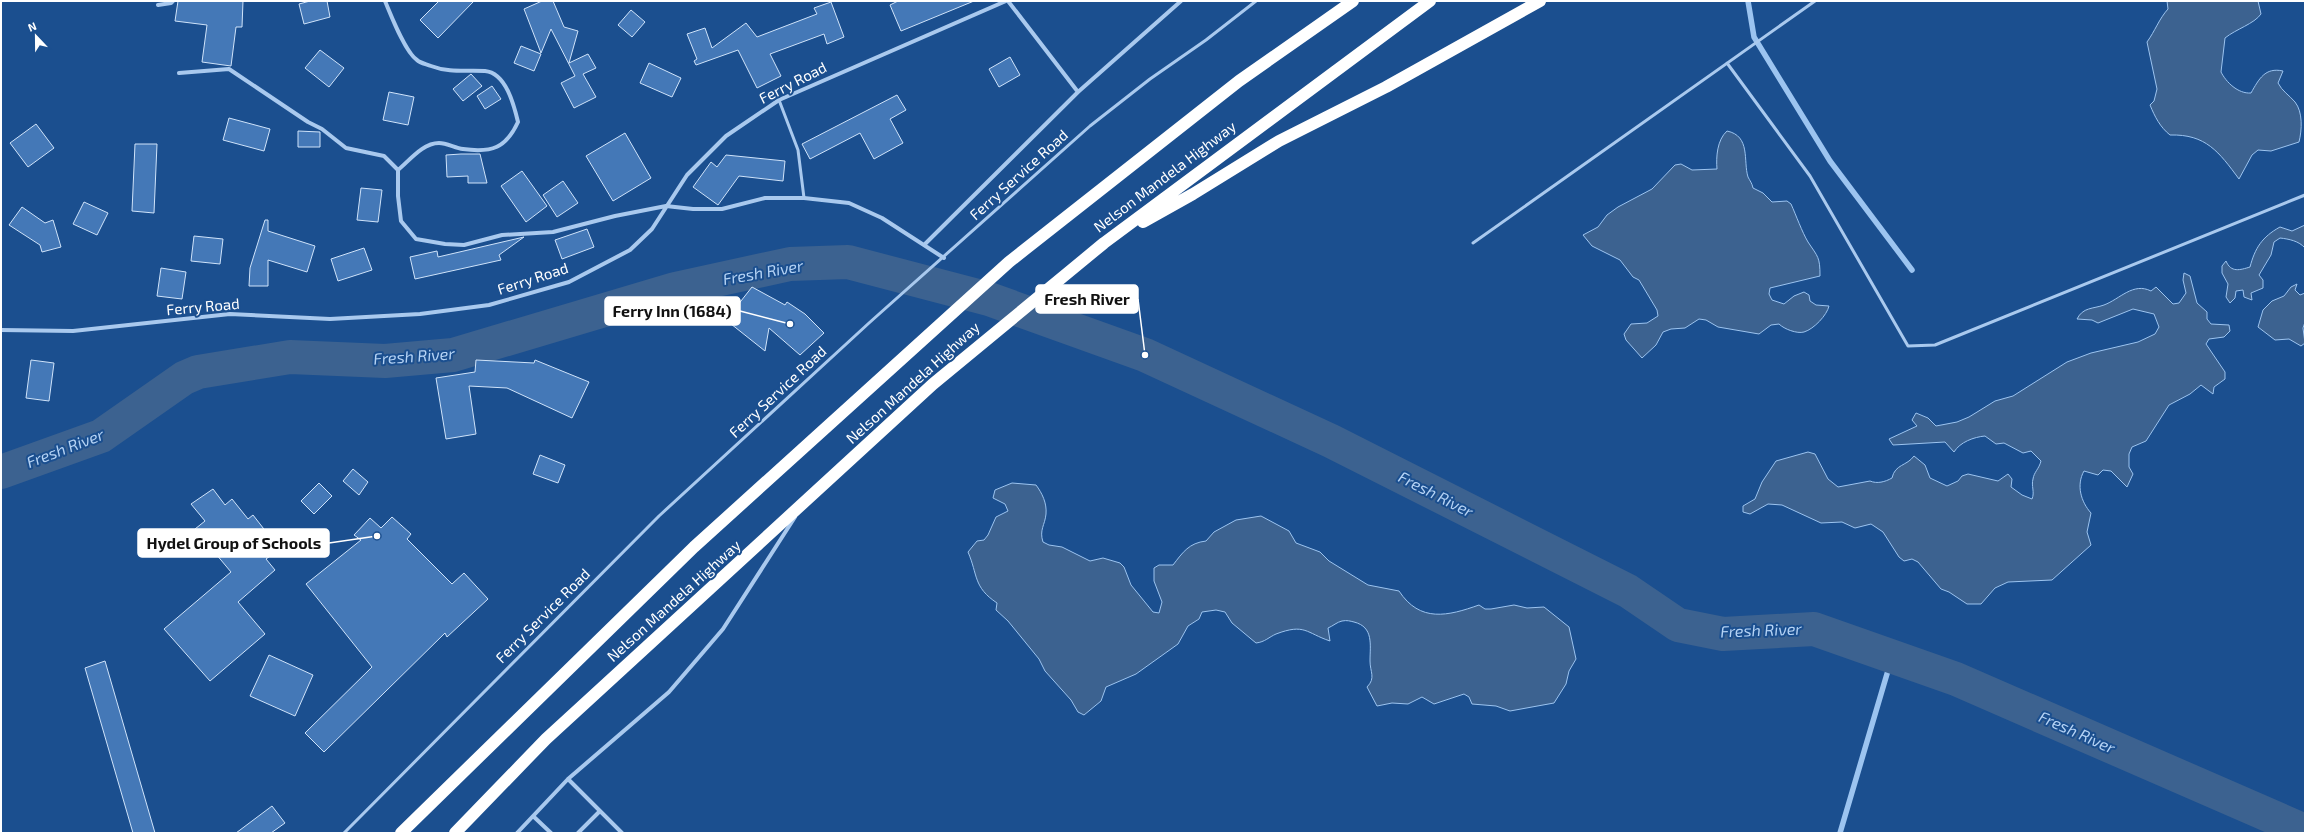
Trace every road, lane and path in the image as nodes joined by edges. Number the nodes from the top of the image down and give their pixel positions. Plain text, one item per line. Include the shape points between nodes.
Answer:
1 (173, 1) edge
2 (385, 1) edge
3 (1007, 1) edge
4 (1181, 1) edge
5 (1256, 1) edge
6 (1354, 1) edge
7 (1430, 1) edge
8 (1540, 1) edge
9 (1815, 1) edge
10 (158, 5) dead end
11 (1727, 63) junction
12 (179, 73) dead end
13 (1078, 92) junction
14 (779, 100) junction
15 (398, 170) junction
16 (2305, 195) edge
17 (804, 198) junction
18 (666, 206) junction
19 (1104, 243) junction
20 (1473, 243) dead end
21 (924, 245) junction
22 (944, 258) junction
23 (1, 330) edge
24 (804, 502) junction
25 (568, 779) junction
26 (600, 811) junction
27 (533, 816) junction
28 (344, 833) edge
29 (401, 833) edge
30 (455, 833) edge
31 (517, 833) edge
32 (551, 833) edge
33 (578, 833) edge
34 (622, 833) edge

1 - 10 street
2 - 15 street via 401,37 416,60 438,68 465,73 487,71 499,78 514,106 518,122 504,144 482,149 463,149 439,143 423,148
3 - 13 street
3 - 14 street, Ferry Road
4 - 13 street
5 - 22 lane, Ferry Service Road via 1090,126
6 - 29 highway, Nelson Mandela Highway via 1239,81 1009,262 694,547
7 - 19 highway, Nelson Mandela Highway
8 - 19 highway via 1386,87 1279,141 1193,194
9 - 11 lane
11 - 16 lane via 1810,176 1908,346 1935,346
11 - 20 lane
12 - 15 street via 229,70 322,129 346,148 384,156
13 - 21 street
14 - 17 lane via 798,150
14 - 18 street, Ferry Road via 726,136 687,175
15 - 18 street via 401,221 416,239 445,244 464,245 502,235 553,232
17 - 18 street via 765,198 722,209
17 - 21 street via 849,203 882,218
18 - 23 street, Ferry Road via 652,229 630,250 569,282 489,305 420,314 330,319 230,314 73,331
19 - 24 highway, Nelson Mandela Highway via 1063,274 933,384
21 - 22 street
22 - 28 lane, Ferry Service Road via 869,323 659,516
24 - 25 street via 723,629 669,692
24 - 30 highway, Nelson Mandela Highway via 546,739
25 - 26 street
25 - 27 street
26 - 33 street
26 - 34 street
27 - 31 street
27 - 32 street

